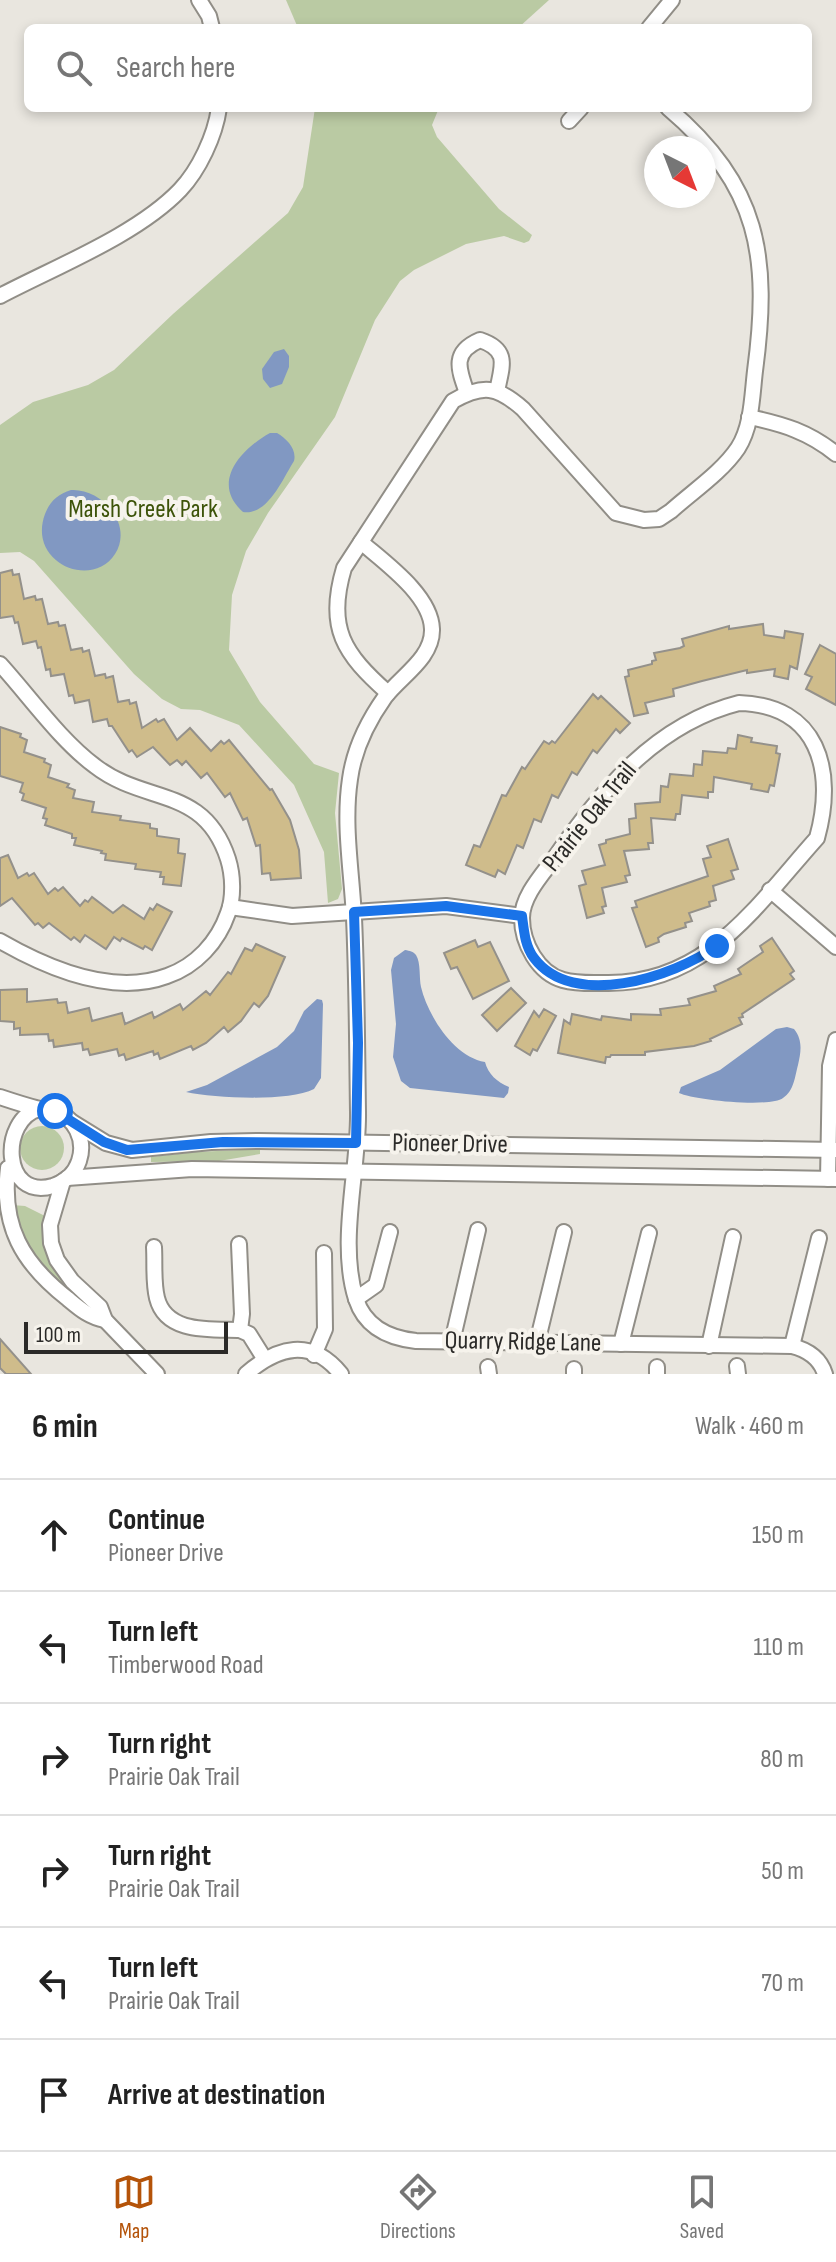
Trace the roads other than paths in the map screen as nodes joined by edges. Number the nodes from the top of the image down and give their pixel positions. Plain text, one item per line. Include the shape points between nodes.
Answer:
1 (199, 0) edge
2 (672, 0) edge
3 (211, 24) edge
4 (652, 24) edge
5 (218, 112) edge
6 (577, 112) edge
7 (673, 112) edge
8 (569, 121) dead end
9 (0, 296) edge
10 (497, 391) junction
11 (467, 393) junction
12 (749, 417) junction
13 (836, 454) edge
14 (361, 542) junction
15 (0, 664) edge
16 (388, 693) junction
17 (770, 890) junction
18 (230, 907) junction
19 (354, 912) junction
20 (522, 916) junction
21 (0, 941) edge
22 (836, 947) edge
23 (836, 1040) edge
24 (0, 1097) edge
25 (39, 1109) junction
26 (72, 1122) junction
27 (356, 1143) junction
28 (833, 1150) edge
29 (4, 1160) edge
30 (353, 1172) junction
31 (832, 1179) edge
32 (65, 1180) junction
33 (478, 1230) dead end
34 (390, 1232) dead end
35 (564, 1232) dead end
36 (649, 1233) dead end
37 (733, 1237) dead end
38 (819, 1238) dead end
39 (239, 1244) dead end
40 (154, 1247) dead end
41 (324, 1253) dead end
42 (356, 1299) junction
43 (105, 1320) junction
44 (240, 1330) junction
45 (452, 1342) junction
46 (537, 1343) junction
47 (621, 1344) junction
48 (709, 1346) junction
49 (792, 1346) junction
50 (314, 1355) junction
51 (264, 1358) junction
52 (836, 1359) edge
53 (824, 1371) edge
54 (157, 1374) edge
55 (246, 1374) edge
56 (341, 1374) edge

1 - 3 street
2 - 4 street
5 - 9 street via 202,158 181,189 151,215
6 - 8 street
7 - 12 street via 715,154 751,220 762,307
10 - 11 street via 481,388
10 - 11 street via 500,351 480,340 469,344 459,364
10 - 12 street via 523,409 616,513 644,520 671,511 728,460
11 - 14 street via 441,416
12 - 13 street via 785,424
14 - 16 street via 344,568 337,615 352,657
14 - 16 street via 422,601 433,631 421,659
15 - 18 street via 96,767 127,785 181,802 204,818 229,864
16 - 19 street via 358,745 350,778
17 - 20 street, Prairie Oak Trail via 700,959 624,984 559,979 532,956
17 - 20 street, Prairie Oak Trail via 817,838 832,800 832,781 823,745 796,718 778,708 739,703 682,726 615,778 533,887
17 - 22 street
18 - 19 street via 281,916
18 - 21 street via 217,936 198,958 150,981 88,977
19 - 20 street via 446,906
19 - 27 street
23 - 28 street via 830,1066
24 - 25 street
25 - 26 street via 55,1111
25 - 29 street via 11,1125 3,1144
26 - 27 street, Pioneer Drive via 110,1145 134,1150 223,1142
26 - 32 street via 81,1151
27 - 28 street, Pioneer Drive
27 - 30 street
28 - 31 street
29 - 32 street via 19,1180 34,1187
29 - 43 street via 7,1209 26,1257 50,1285 91,1317
30 - 31 street, Pioneer Drive
30 - 32 street, Pioneer Drive via 178,1169
30 - 42 street via 350,1274
32 - 43 street via 50,1222 52,1247 65,1272 100,1307
33 - 45 street
34 - 42 street via 378,1280
35 - 46 street
36 - 47 street
37 - 48 street
38 - 49 street
39 - 44 street
40 - 44 street via 159,1306 175,1323
41 - 50 street via 325,1329
42 - 45 street, Quarry Ridge Lane via 371,1324 392,1337
43 - 54 street
44 - 51 street via 249,1334
45 - 46 street, Quarry Ridge Lane
46 - 47 street, Quarry Ridge Lane
47 - 48 street, Quarry Ridge Lane
48 - 49 street, Quarry Ridge Lane
49 - 53 street via 810,1353
50 - 51 street via 297,1349
50 - 56 street
51 - 55 street
52 - 53 street

